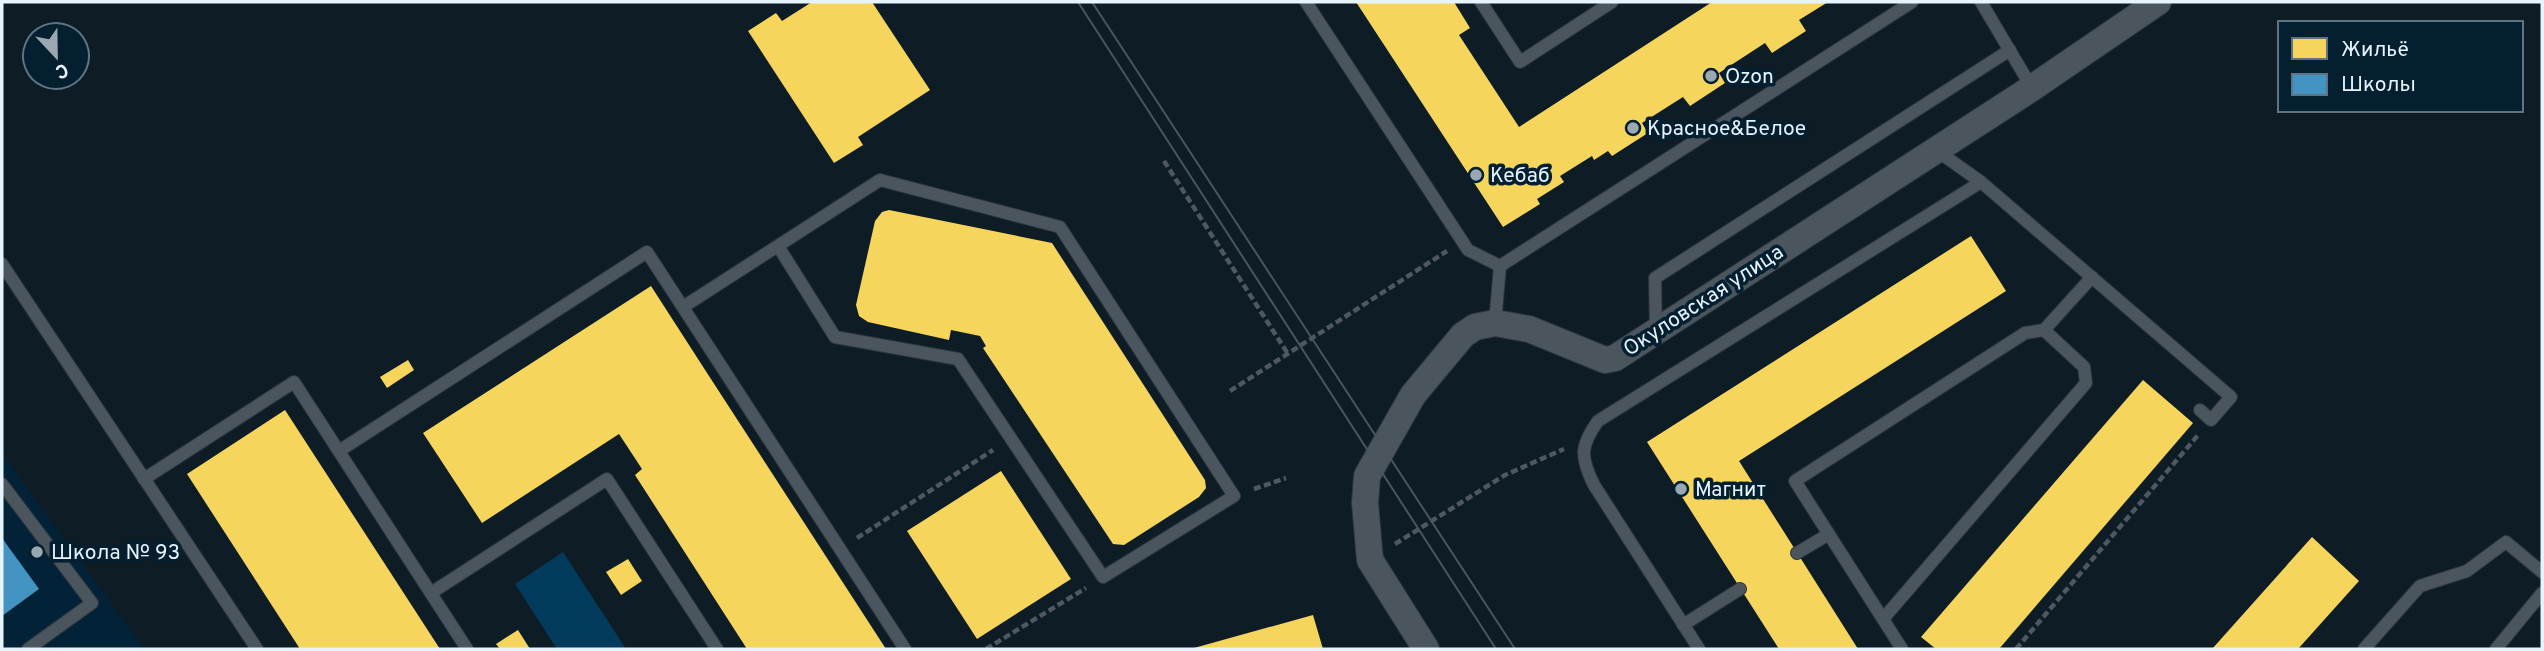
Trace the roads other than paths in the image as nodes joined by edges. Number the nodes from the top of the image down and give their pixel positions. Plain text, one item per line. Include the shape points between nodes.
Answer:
1 (1306, 2) edge
2 (1481, 2) edge
3 (1612, 2) edge
4 (1913, 2) edge
5 (1981, 2) edge
6 (2158, 2) edge
7 (2010, 50) junction
8 (2032, 88) junction
9 (1935, 149) junction
10 (1981, 182) junction
11 (778, 246) junction
12 (2, 264) edge
13 (1500, 266) junction
14 (2092, 278) junction
15 (683, 307) junction
16 (1495, 323) junction
17 (2044, 330) junction
18 (1656, 332) junction
19 (2200, 410) dead end
20 (339, 451) junction
21 (144, 479) junction
22 (2, 484) edge
23 (1829, 534) junction
24 (1797, 553) dead end
25 (2542, 572) edge
26 (1741, 589) dead end
27 (431, 593) junction
28 (2542, 593) edge
29 (1883, 619) junction
30 (1683, 625) junction
31 (28, 649) edge
32 (257, 649) edge
33 (467, 649) edge
34 (717, 649) edge
35 (905, 649) edge
36 (1426, 649) edge
37 (1699, 649) edge
38 (1902, 649) edge
39 (2364, 649) edge
40 (2496, 649) edge

1 - 13 lane via 1468,250
2 - 3 lane via 1520,62
4 - 13 lane
5 - 7 lane
6 - 8 street, Окуловская улица
7 - 8 lane
7 - 18 lane via 1655,278
8 - 9 street, Окуловская улица
9 - 10 lane
9 - 18 street, Окуловская улица
10 - 14 lane
10 - 30 lane via 1598,421 1584,440 1584,465 1594,485
11 - 11 lane via 835,337 958,359 1103,577 1234,496 1060,227 880,180
11 - 15 lane
12 - 21 lane
13 - 16 lane
14 - 17 lane
14 - 19 lane via 2231,397 2211,420
15 - 20 lane via 647,252
15 - 35 lane
16 - 18 street, Окуловская улица via 1529,329 1605,359 1615,358
16 - 36 street via 1463,335 1413,395 1367,475 1370,559
17 - 23 lane via 2025,333 1795,481
17 - 29 lane via 2084,367 2086,383
20 - 21 lane via 294,382
20 - 27 lane
21 - 32 lane
22 - 31 lane via 92,603
23 - 24 lane
23 - 29 lane
25 - 39 lane via 2506,542 2467,571 2420,586
26 - 30 lane
27 - 33 lane
27 - 34 lane via 607,479
28 - 40 lane
29 - 38 lane
30 - 37 lane

